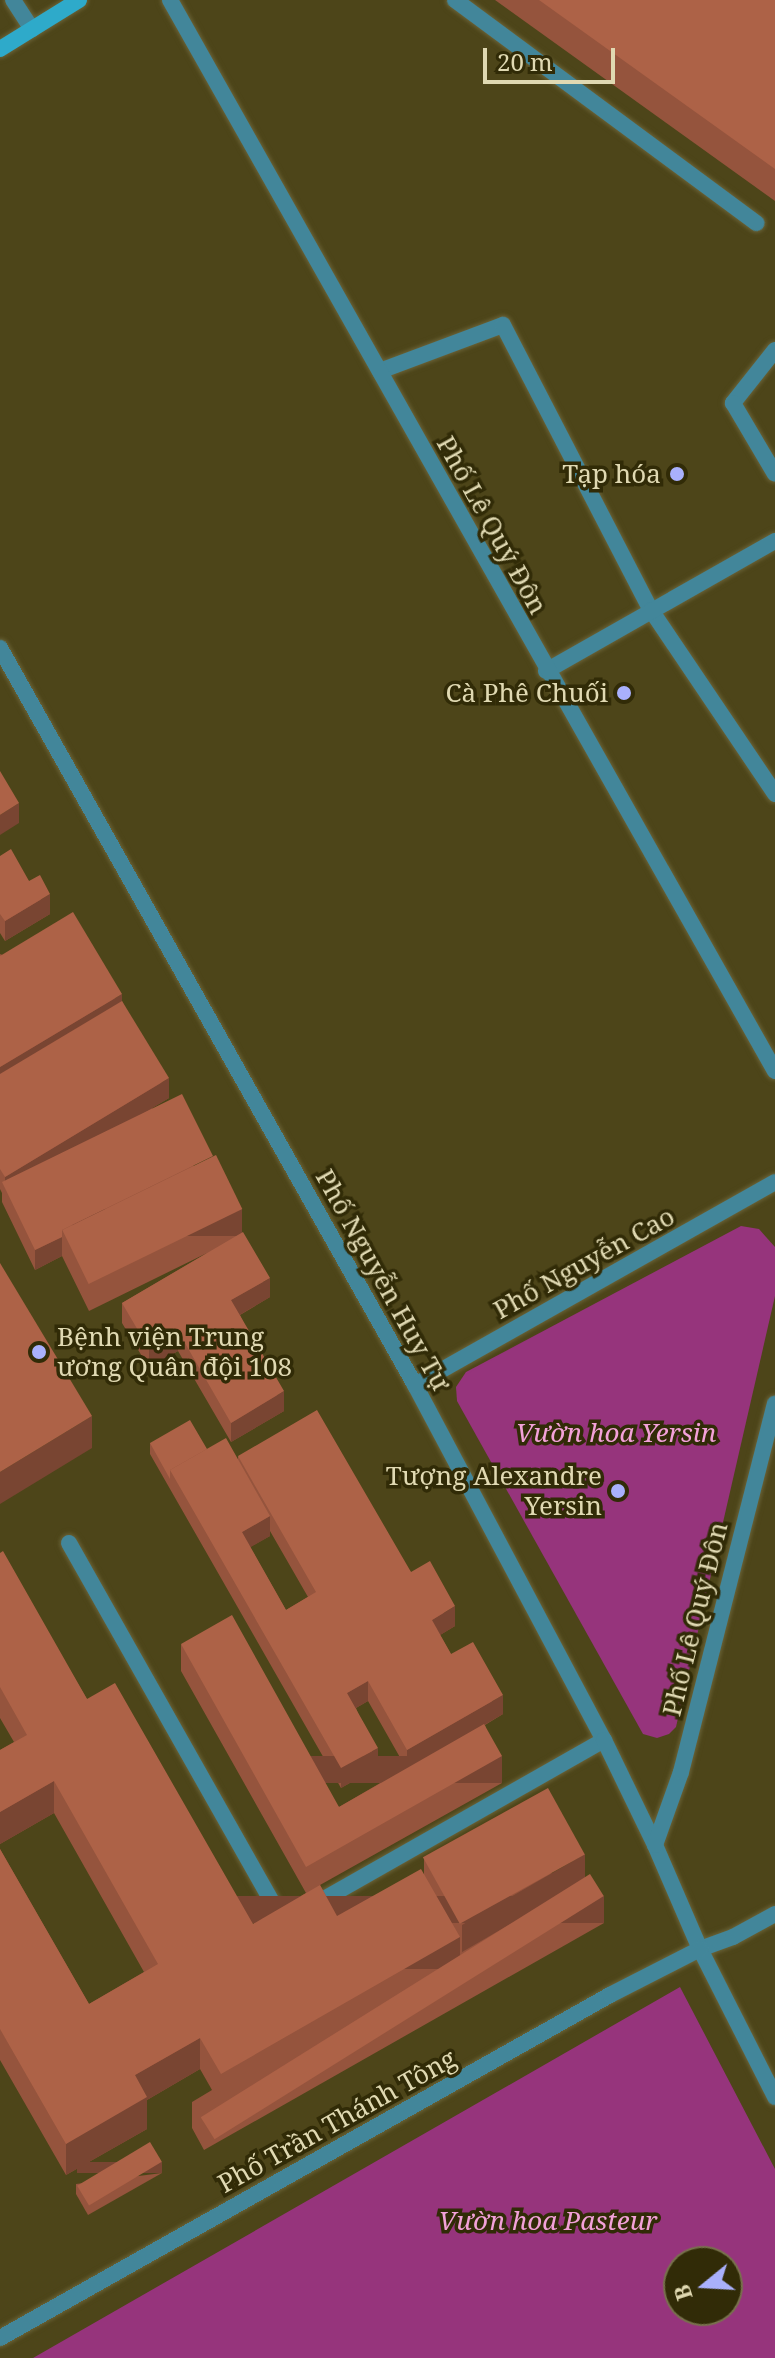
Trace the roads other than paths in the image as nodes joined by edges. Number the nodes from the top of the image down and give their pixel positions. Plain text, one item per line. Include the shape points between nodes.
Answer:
1 (13, 0) edge
2 (79, 0) edge
3 (170, 0) edge
4 (455, 0) edge
5 (32, 29) junction
6 (0, 49) edge
7 (756, 223) dead end
8 (775, 350) edge
9 (380, 371) junction
10 (775, 474) edge
11 (775, 541) edge
12 (651, 610) junction
13 (0, 648) edge
14 (546, 671) junction
15 (775, 794) edge
16 (775, 1071) edge
17 (775, 1182) edge
18 (415, 1385) junction
19 (775, 1404) edge
20 (69, 1543) dead end
21 (604, 1740) junction
22 (655, 1845) junction
23 (775, 1914) edge
24 (700, 1949) junction
25 (775, 2097) edge
26 (0, 2338) edge

1 - 5 street
2 - 5 main road
3 - 9 street, Phố Lê Quý Đôn
4 - 7 street
5 - 6 main road
8 - 10 street via 733,403
9 - 12 street via 503,325
9 - 14 street, Phố Lê Quý Đôn
11 - 12 street
12 - 14 street
12 - 15 street
13 - 18 street, Phố Nguyễn Huy Tự
14 - 16 street, Phố Lê Quý Đôn
17 - 18 street, Phố Nguyễn Cao
18 - 21 street, Phố Nguyễn Huy Tự
19 - 22 street, Phố Lê Quý Đôn via 681,1772
20 - 21 street via 283,1922
21 - 22 street, Phố Nguyễn Huy Tự
22 - 24 street, Phố Nguyễn Huy Tự
23 - 24 street, Phố Trần Thánh Tông
24 - 25 street, Phố Nguyễn Huy Tự
24 - 26 street, Phố Trần Thánh Tông

